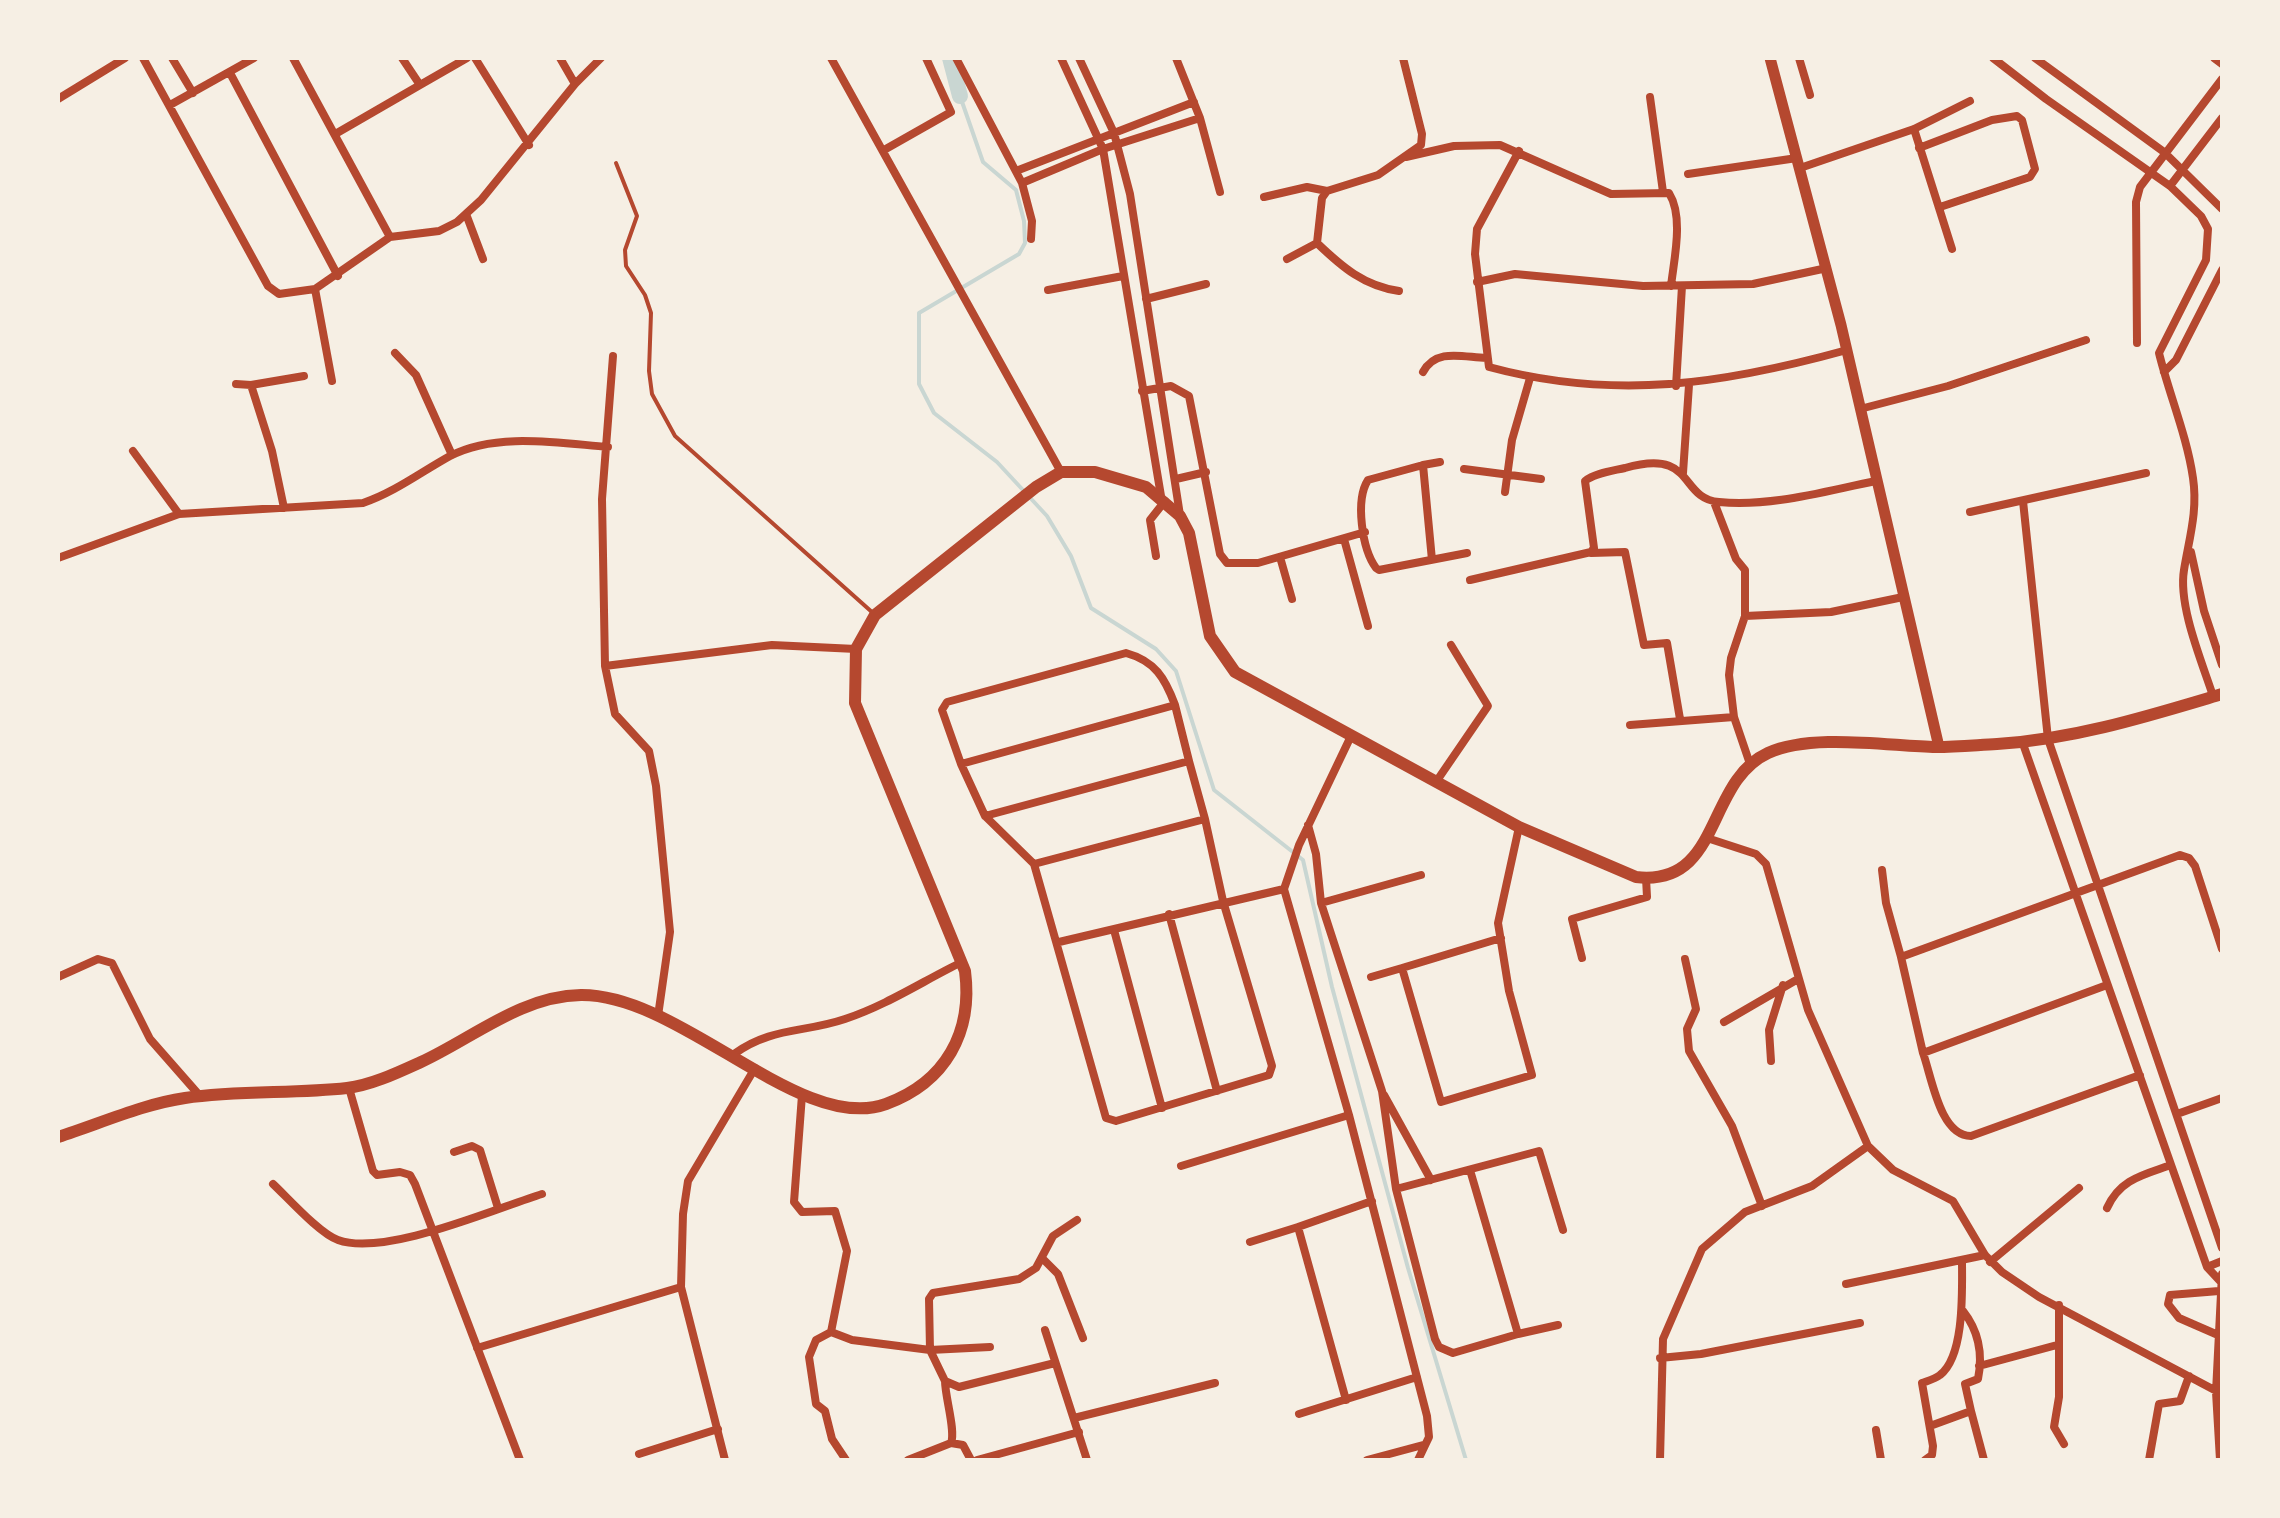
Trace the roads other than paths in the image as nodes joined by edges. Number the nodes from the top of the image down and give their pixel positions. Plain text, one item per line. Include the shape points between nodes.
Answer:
1 (125, 58) edge
2 (143, 58) edge
3 (172, 58) edge
4 (254, 58) edge
5 (293, 58) edge
6 (402, 58) edge
7 (467, 58) edge
8 (475, 58) edge
9 (560, 58) edge
10 (601, 58) edge
11 (831, 58) edge
12 (926, 58) edge
13 (956, 58) edge
14 (1061, 58) edge
15 (1079, 58) edge
16 (1176, 58) edge
17 (1403, 58) edge
18 (1770, 58) edge
19 (1799, 58) edge
20 (1993, 58) edge
21 (2035, 58) edge
22 (2214, 58) edge
23 (2222, 64) edge
24 (230, 73) junction
25 (2222, 79) edge
26 (575, 84) junction
27 (420, 85) junction
28 (193, 93) junction
29 (1810, 95) dead end
30 (1650, 97) dead end
31 (58, 99) edge
32 (1970, 101) dead end
33 (1194, 102) junction
34 (170, 105) junction
35 (1200, 118) junction
36 (2222, 118) edge
37 (1914, 129) junction
38 (337, 133) junction
39 (1114, 133) junction
40 (1099, 138) junction
41 (529, 145) junction
42 (1118, 145) junction
43 (1919, 148) junction
44 (1103, 149) junction
45 (884, 150) junction
46 (1519, 151) junction
47 (2164, 152) junction
48 (1406, 157) junction
49 (616, 163) dead end
50 (1798, 163) junction
51 (2182, 168) junction
52 (1016, 171) junction
53 (2150, 171) junction
54 (1688, 174) dead end
55 (1022, 183) junction
56 (2170, 186) junction
57 (1327, 191) junction
58 (1220, 192) dead end
59 (1663, 192) junction
60 (1264, 197) dead end
61 (1940, 207) junction
62 (2222, 209) edge
63 (466, 214) junction
64 (390, 237) junction
65 (1031, 239) dead end
66 (1317, 243) junction
67 (1952, 249) dead end
68 (483, 259) dead end
69 (1287, 259) dead end
70 (2206, 260) junction
71 (1827, 268) junction
72 (2222, 268) edge
73 (338, 276) junction
74 (1123, 276) junction
75 (1477, 282) junction
76 (1206, 284) dead end
77 (1671, 286) junction
78 (1682, 286) junction
79 (315, 289) junction
80 (1048, 290) dead end
81 (1399, 291) dead end
82 (1146, 299) junction
83 (2086, 340) dead end
84 (2137, 343) dead end
85 (1847, 350) junction
86 (395, 353) dead end
87 (2159, 353) junction
88 (613, 356) dead end
89 (2176, 360) junction
90 (1488, 362) junction
91 (1423, 372) dead end
92 (2164, 372) junction
93 (304, 376) dead end
94 (1530, 378) junction
95 (332, 381) dead end
96 (236, 384) dead end
97 (251, 385) junction
98 (1689, 385) junction
99 (1676, 386) junction
100 (1160, 387) junction
101 (1142, 391) junction
102 (1860, 409) junction
103 (608, 447) junction
104 (133, 451) dead end
105 (452, 455) junction
106 (1440, 462) dead end
107 (1423, 465) junction
108 (1464, 469) dead end
109 (1061, 472) junction
110 (1206, 472) junction
111 (1683, 473) junction
112 (2146, 473) dead end
113 (1506, 476) junction
114 (1176, 479) junction
115 (1541, 479) dead end
116 (1876, 481) junction
117 (1505, 492) dead end
118 (1163, 499) junction
119 (2023, 501) junction
120 (1714, 502) junction
121 (284, 508) junction
122 (1970, 512) dead end
123 (179, 514) junction
124 (1180, 516) junction
125 (1365, 532) junction
126 (1344, 539) junction
127 (2191, 551) junction
128 (1467, 553) dead end
129 (1590, 553) junction
130 (1156, 556) dead end
131 (1280, 557) junction
132 (58, 558) edge
133 (1432, 560) junction
134 (1470, 580) dead end
135 (1903, 597) junction
136 (1292, 599) dead end
137 (875, 615) junction
138 (1745, 616) junction
139 (1368, 626) dead end
140 (1451, 645) dead end
141 (856, 649) junction
142 (2222, 665) edge
143 (605, 666) junction
144 (2217, 695) edge
145 (1175, 705) junction
146 (1734, 717) junction
147 (1680, 719) junction
148 (1630, 725) dead end
149 (1351, 736) junction
150 (2048, 739) junction
151 (2022, 741) junction
152 (1939, 747) junction
153 (1189, 761) junction
154 (961, 764) junction
155 (1750, 764) junction
156 (1436, 782) junction
157 (985, 816) junction
158 (1205, 819) junction
159 (1308, 825) junction
160 (1519, 827) junction
161 (1707, 838) junction
162 (1034, 864) junction
163 (1882, 870) dead end
164 (1421, 875) dead end
165 (1646, 878) junction
166 (2098, 883) junction
167 (1284, 885) junction
168 (2076, 891) junction
169 (1223, 901) junction
170 (1321, 903) junction
171 (1169, 914) junction
172 (1114, 930) junction
173 (1501, 938) junction
174 (1059, 942) junction
175 (2222, 949) edge
176 (1901, 957) junction
177 (1582, 958) dead end
178 (1685, 959) dead end
179 (962, 962) junction
180 (1402, 968) junction
181 (58, 977) edge
182 (1371, 977) dead end
183 (1798, 979) junction
184 (1783, 985) junction
185 (2107, 985) junction
186 (658, 1016) junction
187 (1724, 1022) dead end
188 (1923, 1053) junction
189 (734, 1054) junction
190 (1771, 1061) dead end
191 (755, 1068) junction
192 (2140, 1075) junction
193 (349, 1088) junction
194 (1217, 1091) junction
195 (1382, 1091) junction
196 (802, 1095) junction
197 (200, 1096) junction
198 (2222, 1098) edge
199 (1162, 1108) junction
200 (2177, 1114) junction
201 (1349, 1115) junction
202 (58, 1137) edge
203 (1868, 1146) junction
204 (454, 1152) dead end
205 (2171, 1165) junction
206 (1181, 1166) dead end
207 (1470, 1170) junction
208 (1431, 1180) junction
209 (273, 1184) dead end
210 (2079, 1188) dead end
211 (1396, 1189) junction
212 (542, 1194) dead end
213 (1372, 1201) junction
214 (1762, 1206) junction
215 (498, 1208) junction
216 (2107, 1208) dead end
217 (1077, 1220) dead end
218 (1298, 1227) junction
219 (433, 1230) junction
220 (1563, 1230) dead end
221 (1250, 1242) dead end
222 (2221, 1244) edge
223 (2200, 1249) junction
224 (1988, 1258) junction
225 (1043, 1259) junction
226 (1962, 1260) junction
227 (2222, 1261) edge
228 (2207, 1267) junction
229 (2220, 1282) edge
230 (1846, 1284) dead end
231 (681, 1287) junction
232 (2059, 1305) junction
233 (1962, 1310) junction
234 (1860, 1323) dead end
235 (1558, 1325) dead end
236 (1045, 1330) dead end
237 (831, 1332) junction
238 (1518, 1334) junction
239 (2218, 1335) junction
240 (1083, 1338) dead end
241 (2057, 1345) junction
242 (990, 1347) dead end
243 (477, 1348) junction
244 (930, 1350) junction
245 (1660, 1358) junction
246 (1055, 1363) junction
247 (1979, 1366) junction
248 (2189, 1376) junction
249 (1417, 1377) junction
250 (945, 1381) junction
251 (1215, 1383) dead end
252 (2219, 1393) edge
253 (1346, 1400) junction
254 (1971, 1411) junction
255 (1299, 1414) dead end
256 (1074, 1418) junction
257 (1930, 1426) junction
258 (718, 1429) junction
259 (1876, 1430) dead end
260 (1079, 1432) junction
261 (951, 1443) junction
262 (2064, 1444) dead end
263 (1423, 1445) junction
264 (639, 1454) dead end
265 (520, 1460) edge
266 (725, 1460) edge
267 (846, 1460) edge
268 (908, 1460) edge
269 (974, 1460) edge
270 (1087, 1460) edge
271 (1367, 1460) edge
272 (1418, 1460) edge
273 (1660, 1460) edge
274 (1881, 1460) edge
275 (1925, 1460) edge
276 (1984, 1460) edge
277 (2149, 1460) edge
278 (2220, 1460) edge

1 - 31 street
2 - 34 street
3 - 28 street
4 - 24 street
5 - 38 street
6 - 27 street
7 - 27 street
8 - 41 street
9 - 26 street
10 - 26 street
11 - 45 street
12 - 45 street via 951,112
13 - 52 street
14 - 40 street
15 - 39 street
16 - 33 street
17 - 48 street via 1423,139
18 - 50 street
19 - 29 street
20 - 53 street
21 - 47 street
22 - 23 street
24 - 28 street
24 - 73 street
25 - 47 street
26 - 41 street
27 - 38 street
28 - 34 street
30 - 59 street
32 - 37 street
33 - 35 street
33 - 39 street
34 - 79 street via 268,286 279,294
35 - 42 street
35 - 58 street
36 - 51 street
37 - 43 street
37 - 50 street
38 - 64 street
39 - 40 street
39 - 42 street
40 - 44 street
40 - 52 street
41 - 63 street
42 - 44 street
42 - 82 street
43 - 61 street
43 - 61 street via 1992,120 2022,120 2035,169 2030,177
44 - 55 street
44 - 74 street
45 - 109 street
46 - 48 street via 1487,144
46 - 59 street via 1611,194
46 - 75 street via 1477,229
47 - 51 street
47 - 53 street
48 - 57 street via 1378,175
49 - 137 lane via 637,216 625,250 626,266 651,313 649,371 660,412 675,436
50 - 54 street
50 - 71 street
51 - 56 street
51 - 62 street
52 - 55 street
53 - 56 street
53 - 84 street via 2136,202
55 - 65 street
56 - 70 street via 2208,229
57 - 60 street via 1307,187
57 - 66 street
59 - 77 street via 1669,193 1675,208
61 - 67 street
63 - 64 street via 439,231
63 - 68 street
64 - 73 street
66 - 69 street
66 - 81 street via 1349,273
70 - 72 street
70 - 87 street
71 - 78 street via 1753,284
71 - 85 street
72 - 89 street
73 - 79 street
74 - 80 street
74 - 101 street
75 - 77 street via 1515,274
75 - 90 street
76 - 82 street
77 - 78 street
78 - 99 street
79 - 95 street
82 - 100 street
83 - 102 street
85 - 98 street
85 - 102 street
86 - 105 street via 416,375
87 - 89 street
87 - 92 street
88 - 103 street
89 - 92 street
90 - 91 street via 1439,356
90 - 94 street
92 - 127 street via 2193,476
93 - 97 street
94 - 99 street
94 - 113 street
96 - 97 street
97 - 121 street
98 - 99 street
98 - 111 street
100 - 101 street
100 - 110 street via 1178,388 1189,396
100 - 114 street
101 - 118 street
102 - 116 street
103 - 105 street via 497,443
103 - 143 street via 601,567
104 - 123 street
105 - 121 street via 363,503
106 - 107 street
107 - 125 street via 1368,480 1360,502
107 - 133 street
108 - 113 street
109 - 118 main road via 1106,474 1146,487
109 - 137 main road via 1002,512
110 - 114 street
110 - 131 street via 1220,554 1227,563
111 - 120 street
111 - 129 street via 1663,462 1645,462 1588,478 1584,485 1594,548
112 - 119 street
113 - 115 street
113 - 117 street
114 - 124 street
116 - 120 street via 1770,502
116 - 135 street
118 - 124 main road
118 - 130 street via 1150,520
119 - 122 street
119 - 150 street
120 - 138 street via 1745,570
121 - 123 street
123 - 132 street
124 - 149 main road via 1189,533 1217,651 1235,672
125 - 126 street
125 - 133 street via 1373,566 1379,570
126 - 131 street
126 - 139 street
127 - 142 street
127 - 144 street via 2184,571 2188,615
128 - 133 street
129 - 134 street
129 - 147 street via 1625,552 1644,645 1667,643
131 - 136 street
135 - 138 street via 1831,612
135 - 152 street
137 - 141 main road
138 - 146 street via 1731,658
140 - 156 street via 1488,706
141 - 143 street via 772,645
141 - 179 main road via 855,703
143 - 186 street via 615,714 649,751 656,786 670,932
144 - 150 main road
145 - 153 street
145 - 154 street
145 - 154 street via 1165,677 1143,658 1126,653 1088,662 944,703
146 - 147 street
146 - 155 street
147 - 148 street
149 - 156 main road
149 - 159 street
150 - 151 main road
150 - 166 street
151 - 152 main road
151 - 168 street
152 - 155 main road via 1817,744 1785,747
153 - 157 street
153 - 158 street
154 - 157 street
155 - 161 main road via 1733,785
156 - 160 main road
157 - 162 street
158 - 162 street
158 - 169 street
159 - 167 street
159 - 170 street
160 - 165 main road
160 - 173 street via 1501,896
161 - 165 main road via 1680,870
161 - 183 street via 1756,854 1766,864
162 - 174 street
163 - 176 street
164 - 170 street
165 - 177 street via 1647,897 1572,919
166 - 168 street
166 - 175 street via 2180,855 2189,858
166 - 200 street
167 - 169 street
167 - 201 street
168 - 176 street
168 - 185 street
169 - 171 street
169 - 194 street via 1272,1066 1258,1081
170 - 195 street
171 - 172 street
171 - 194 street
172 - 174 street
172 - 199 street
173 - 180 street
173 - 180 street via 1532,1075 1445,1103 1438,1097
174 - 199 street via 1106,1118 1116,1121
176 - 188 street
178 - 214 street via 1696,1009 1687,1029 1689,1051 1739,1140
179 - 189 street via 872,1009 762,1036
179 - 196 main road via 967,989 964,1029 946,1063 926,1081 885,1104 868,1107 840,1108
180 - 182 street
181 - 197 street via 98,959 112,963 150,1039
183 - 184 street
183 - 203 street
184 - 187 street
184 - 190 street via 1769,1030
185 - 188 street
185 - 192 street
186 - 189 main road
186 - 193 main road via 612,998 552,999 490,1023 422,1062
188 - 192 street via 1949,1126 1962,1136
189 - 191 main road
191 - 196 main road
191 - 231 street via 688,1181
192 - 205 street
193 - 197 main road
193 - 219 street via 373,1171 410,1175
194 - 199 street
195 - 208 street
195 - 211 street
196 - 237 street via 794,1202 802,1212 835,1211 846,1243
197 - 202 main road
198 - 200 street
200 - 222 street
201 - 206 street
201 - 213 street
203 - 214 street via 1812,1186
203 - 224 street via 1893,1170 1953,1201
204 - 215 street via 472,1146 480,1150
205 - 216 street via 2123,1183
205 - 223 street
207 - 208 street
207 - 220 street via 1539,1151
207 - 238 street
208 - 211 street
209 - 219 street via 336,1240 375,1245
210 - 224 street
211 - 238 street via 1439,1347 1453,1353
212 - 215 street
213 - 218 street
213 - 249 street
214 - 245 street via 1745,1212 1702,1249 1663,1339
215 - 219 street
217 - 225 street via 1046,1243
218 - 221 street
218 - 253 street
219 - 243 street
222 - 223 street
223 - 228 street
224 - 226 street
224 - 232 street via 2039,1297
225 - 240 street via 1058,1274
225 - 244 street via 1019,1279 933,1293
226 - 230 street
226 - 233 street
227 - 228 street
228 - 229 street
229 - 239 street
229 - 239 street via 2170,1295 2168,1304 2179,1318
231 - 243 street
231 - 258 street
232 - 241 street
232 - 248 street
233 - 247 street via 1976,1328
233 - 257 street via 1947,1367 1922,1383
234 - 245 street
235 - 238 street
236 - 246 street
237 - 244 street via 852,1340
237 - 267 street via 816,1340 809,1357 810,1378 816,1404 825,1411 832,1439
239 - 252 street
241 - 247 street
241 - 262 street via 2054,1427
242 - 244 street
243 - 265 street
244 - 250 street
245 - 273 street
246 - 250 street via 967,1385
246 - 256 street
247 - 254 street via 1978,1379 1965,1384
248 - 252 street
248 - 277 street via 2180,1401 2159,1404
249 - 253 street
249 - 263 street via 1429,1437
250 - 261 street
251 - 256 street
252 - 278 street
253 - 255 street
254 - 257 street
254 - 276 street
256 - 260 street
257 - 275 street via 1932,1455
258 - 264 street
258 - 266 street
259 - 274 street
260 - 269 street
260 - 270 street
261 - 268 street
261 - 269 street via 963,1445
263 - 271 street
263 - 272 street

